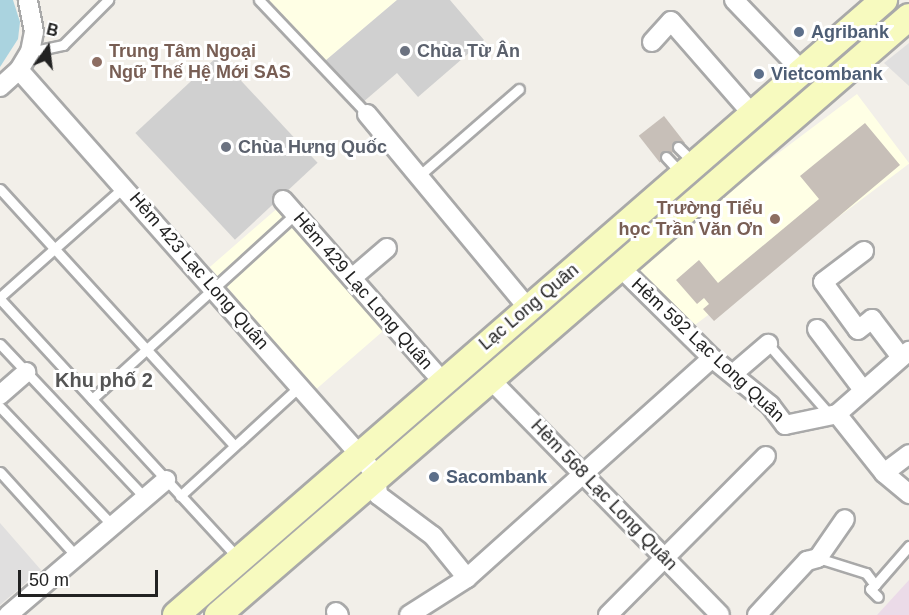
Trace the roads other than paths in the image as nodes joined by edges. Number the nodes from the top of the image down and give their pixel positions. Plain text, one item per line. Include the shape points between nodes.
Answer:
1 (28, 0) edge
2 (108, 0) edge
3 (260, 0) edge
4 (734, 0) edge
5 (880, 1) edge
6 (909, 17) edge
7 (652, 42) dead end
8 (30, 52) junction
9 (19, 70) junction
10 (802, 71) junction
11 (0, 87) edge
12 (519, 89) dead end
13 (368, 114) joint
14 (753, 115) junction
15 (678, 147) dead end
16 (666, 157) dead end
17 (693, 168) junction
18 (420, 175) junction
19 (718, 180) junction
20 (124, 186) junction
21 (0, 189) edge
22 (283, 200) dead end
23 (295, 214) junction
24 (387, 248) dead end
25 (54, 249) junction
26 (864, 251) dead end
27 (618, 264) junction
28 (352, 278) junction
29 (213, 288) junction
30 (0, 298) edge
31 (528, 308) junction
32 (817, 329) dead end
33 (0, 344) edge
34 (768, 344) joint
35 (147, 349) junction
36 (905, 354) edge
37 (712, 358) junction
38 (26, 372) junction
39 (734, 373) junction
40 (488, 377) junction
41 (442, 381) junction
42 (300, 386) junction
43 (863, 390) junction
44 (0, 395) edge
45 (92, 399) junction
46 (0, 406) edge
47 (833, 414) junction
48 (234, 445) junction
49 (358, 453) junction
50 (909, 454) edge
51 (766, 456) dead end
52 (0, 472) edge
53 (584, 472) junction
54 (884, 473) junction
55 (376, 475) junction
56 (166, 480) junction
57 (909, 494) edge
58 (180, 496) junction
59 (145, 498) junction
60 (846, 519) dead end
61 (113, 526) junction
62 (909, 546) edge
63 (77, 557) junction
64 (818, 558) junction
65 (239, 559) junction
66 (666, 559) junction
67 (467, 578) junction
68 (875, 585) junction
69 (878, 597) dead end
70 (759, 614) edge
71 (8, 615) edge
72 (176, 615) edge
73 (218, 615) edge
74 (410, 615) edge
75 (608, 615) edge
76 (720, 615) edge

1 - 8 street via 34,32
2 - 8 lane via 63,45
3 - 13 lane
4 - 10 street
5 - 10 main road, Lạc Long Quân
6 - 19 main road, Lạc Long Quân
7 - 14 street via 670,21
8 - 9 street
9 - 11 street
9 - 20 street, Hẻm 423 Lạc Long Quân
10 - 14 main road, Lạc Long Quân
12 - 18 lane
13 - 18 street
14 - 17 main road, Lạc Long Quân
15 - 17 lane
16 - 17 lane
17 - 19 main road
17 - 31 main road, Lạc Long Quân
18 - 31 street
19 - 27 main road, Lạc Long Quân
20 - 25 lane
20 - 29 street, Hẻm 423 Lạc Long Quân
21 - 25 lane
22 - 23 street, Hẻm 429 Lạc Long Quân
23 - 28 street, Hẻm 429 Lạc Long Quân
23 - 29 lane
24 - 28 street
25 - 30 lane
25 - 35 lane
26 - 36 street via 823,282 858,330 872,319
27 - 37 street, Hẻm 592 Lạc Long Quân
27 - 40 main road, Lạc Long Quân
28 - 41 street, Hẻm 429 Lạc Long Quân
29 - 35 lane
29 - 42 street, Hẻm 423 Lạc Long Quân
30 - 45 lane
31 - 41 main road, Lạc Long Quân
32 - 43 street
33 - 38 lane
34 - 39 street
34 - 47 lane
35 - 45 lane
35 - 48 lane
36 - 43 street
37 - 39 street, Hẻm 592 Lạc Long Quân
37 - 53 street
38 - 44 street
38 - 59 lane
39 - 47 street, Hẻm 592 Lạc Long Quân via 785,424
40 - 53 street, Hẻm 568 Lạc Long Quân
40 - 55 main road, Lạc Long Quân
41 - 49 main road, Lạc Long Quân
42 - 48 lane
42 - 49 street, Hẻm 423 Lạc Long Quân
43 - 47 street
45 - 56 lane
46 - 61 lane
47 - 54 street
48 - 58 lane
49 - 55 street, Hẻm 423 Lạc Long Quân
49 - 65 main road, Lạc Long Quân
50 - 54 street
51 - 66 street
52 - 63 lane
53 - 66 street, Hẻm 568 Lạc Long Quân
53 - 67 street
54 - 57 street
55 - 67 street, Hẻm 423 Lạc Long Quân via 378,495 433,536
55 - 73 main road, Lạc Long Quân
56 - 58 lane
56 - 59 street
58 - 65 lane
59 - 61 street
60 - 64 street
61 - 63 street
62 - 68 lane
63 - 71 street
64 - 68 lane via 866,573
64 - 70 street via 807,561
65 - 72 main road, Lạc Long Quân
66 - 75 street
66 - 76 street, Hẻm 568 Lạc Long Quân
67 - 74 street
68 - 69 lane via 870,589

